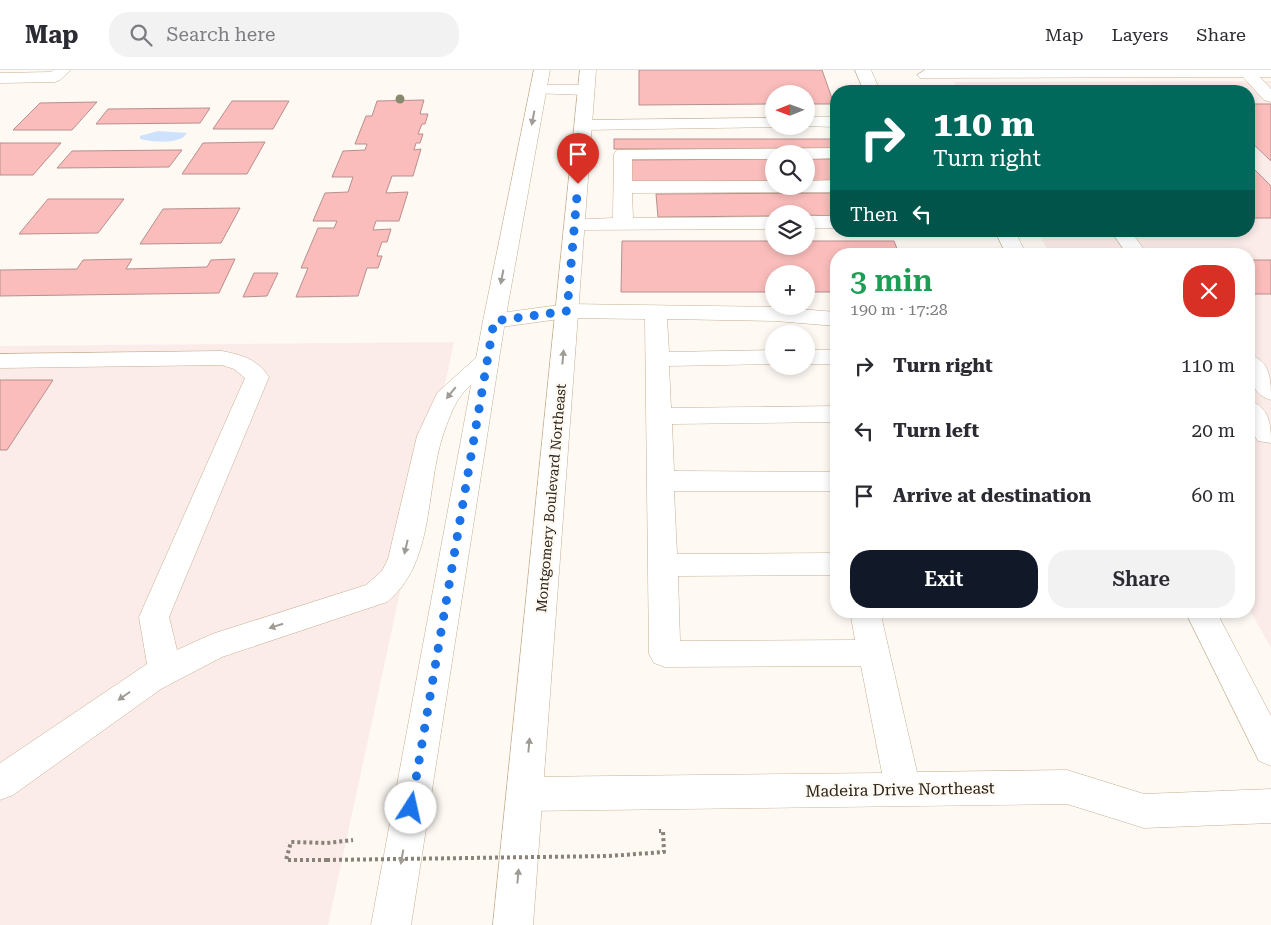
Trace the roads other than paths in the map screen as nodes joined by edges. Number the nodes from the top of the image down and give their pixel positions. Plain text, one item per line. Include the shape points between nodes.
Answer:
1 (63, 70) edge
2 (542, 70) edge
3 (863, 70) edge
4 (923, 72) edge
5 (1086, 72) edge
6 (1247, 72) junction
7 (1271, 72) edge
8 (1159, 73) junction
9 (0, 78) edge
10 (587, 80) edge
11 (869, 85) edge
12 (930, 85) edge
13 (1199, 85) edge
14 (538, 90) junction
15 (1270, 97) edge
16 (765, 122) edge
17 (815, 122) edge
18 (830, 122) edge
19 (583, 125) junction
20 (765, 154) edge
21 (815, 154) edge
22 (830, 154) edge
23 (830, 186) edge
24 (623, 187) junction
25 (815, 222) edge
26 (830, 222) edge
27 (765, 223) edge
28 (574, 224) junction
29 (623, 224) junction
30 (1125, 237) edge
31 (1133, 248) edge
32 (567, 311) junction
33 (656, 312) junction
34 (830, 319) edge
35 (494, 321) junction
36 (815, 357) edge
37 (830, 357) edge
38 (765, 358) edge
39 (657, 359) junction
40 (487, 360) junction
41 (0, 361) edge
42 (1255, 370) edge
43 (1271, 392) edge
44 (830, 414) edge
45 (659, 416) junction
46 (1255, 421) edge
47 (1262, 435) edge
48 (660, 481) junction
49 (830, 481) edge
50 (830, 564) edge
51 (663, 565) junction
52 (867, 618) edge
53 (1204, 618) edge
54 (875, 653) junction
55 (165, 671) junction
56 (1271, 750) edge
57 (0, 783) edge
58 (903, 789) junction
59 (525, 794) junction
60 (1271, 806) edge
61 (391, 925) edge
62 (513, 925) edge

1 - 9 main road via 55,77
2 - 14 main road
3 - 11 main road
4 - 5 main road
4 - 12 main road
5 - 8 main road
6 - 7 main road
6 - 8 main road
6 - 15 main road
8 - 13 main road via 1188,79
10 - 14 main road
10 - 19 main road, Montgomery Boulevard Northeast
14 -> 35 main road
16 - 19 main road
17 - 18 main road
19 - 28 main road, Montgomery Boulevard Northeast
20 - 24 main road via 623,154
21 - 22 main road
23 - 24 main road
24 - 29 main road
25 - 26 main road
27 - 29 main road
28 - 29 main road
28 - 32 main road, Montgomery Boulevard Northeast
30 - 31 main road
32 - 33 main road
32 - 35 main road
59 -> 32 main road, Montgomery Boulevard Northeast
33 - 34 main road
33 - 39 main road
35 - 40 main road
36 - 37 main road
38 - 39 main road
39 - 45 main road
40 -> 55 main road via 449,393 430,436 403,559 390,583 376,594 212,647
40 -> 61 main road
41 - 55 main road via 222,358 251,368 257,377 154,617
42 - 43 main road
44 - 45 main road
45 - 48 main road
46 - 47 main road
48 - 49 main road
48 - 51 main road
50 - 51 main road
51 - 54 main road via 665,654
52 - 54 main road
53 - 56 main road
54 - 58 main road
55 -> 57 main road
58 - 59 main road, Madeira Drive Northeast
58 - 60 main road, Madeira Drive Northeast via 1068,787 1144,811
62 -> 59 main road, Montgomery Boulevard Northeast

